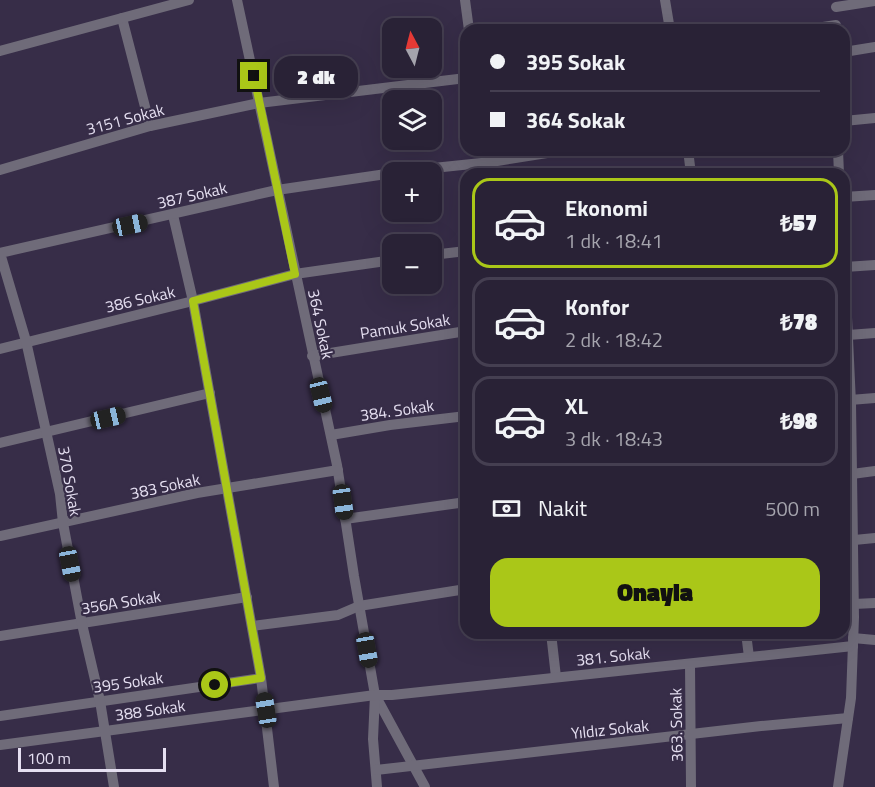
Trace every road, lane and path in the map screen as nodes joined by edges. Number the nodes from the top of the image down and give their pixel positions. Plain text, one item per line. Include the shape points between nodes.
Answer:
1 (189, 0) edge
2 (237, 0) edge
3 (465, 0) edge
4 (665, 0) edge
5 (875, 1) edge
6 (836, 3) edge
7 (122, 18) junction
8 (468, 24) edge
9 (669, 24) edge
10 (836, 24) edge
11 (875, 47) edge
12 (0, 51) edge
13 (850, 51) edge
14 (460, 79) edge
15 (259, 103) junction
16 (875, 117) edge
17 (850, 120) edge
18 (150, 126) junction
19 (490, 156) edge
20 (528, 156) edge
21 (491, 162) junction
22 (442, 168) edge
23 (492, 168) edge
24 (0, 170) edge
25 (382, 175) edge
26 (277, 190) junction
27 (875, 195) edge
28 (850, 197) edge
29 (174, 215) junction
30 (460, 252) edge
31 (0, 253) edge
32 (442, 254) edge
33 (382, 262) edge
34 (875, 265) edge
35 (850, 267) edge
36 (295, 274) junction
37 (193, 301) junction
38 (460, 332) edge
39 (875, 333) edge
40 (850, 335) edge
41 (26, 341) junction
42 (0, 349) edge
43 (312, 356) junction
44 (210, 393) junction
45 (875, 398) edge
46 (850, 400) edge
47 (460, 417) edge
48 (46, 432) junction
49 (331, 435) junction
50 (0, 443) edge
51 (850, 466) edge
52 (338, 470) junction
53 (875, 471) edge
54 (852, 474) junction
55 (227, 489) junction
56 (460, 503) edge
57 (345, 519) junction
58 (850, 519) edge
59 (63, 524) junction
60 (0, 536) edge
61 (875, 538) edge
62 (850, 541) edge
63 (850, 554) edge
64 (460, 590) edge
65 (247, 597) junction
66 (875, 603) edge
67 (854, 604) junction
68 (359, 606) junction
69 (82, 624) junction
70 (252, 626) junction
71 (0, 636) edge
72 (552, 639) edge
73 (747, 639) edge
74 (875, 640) edge
75 (853, 642) junction
76 (749, 657) junction
77 (690, 664) junction
78 (556, 677) junction
79 (261, 678) junction
80 (375, 695) junction
81 (100, 701) junction
82 (266, 710) junction
83 (0, 716) edge
84 (848, 718) junction
85 (105, 731) junction
86 (692, 734) junction
87 (0, 745) edge
88 (414, 766) junction
89 (376, 770) junction
90 (114, 787) edge
91 (274, 787) edge
92 (377, 787) edge
93 (425, 787) edge
94 (691, 787) edge
95 (838, 787) edge

1 - 7 street
2 - 15 street, 364 Sokak
3 - 8 street
4 - 9 street
5 - 6 street
6 - 10 street
7 - 12 street
7 - 18 street
11 - 13 street
14 - 15 street, 3151 Sokak
15 - 18 street, 3151 Sokak
15 - 26 street, 364 Sokak
16 - 17 street
18 - 24 street, 3151 Sokak
19 - 21 street
20 - 21 street, 387 Sokak
21 - 22 street, 387 Sokak
21 - 23 street
25 - 26 street, 387 Sokak
26 - 29 street, 387 Sokak
26 - 36 street, 364 Sokak
27 - 28 street
29 - 31 street, 387 Sokak
29 - 37 street
30 - 32 street
31 - 41 street, 370 Sokak
33 - 36 street, 386 Sokak
34 - 35 street
36 - 37 street, 386 Sokak
36 - 43 street, 364 Sokak
37 - 41 street, 386 Sokak
37 - 44 street
38 - 43 street, Pamuk Sokak
39 - 40 street
41 - 42 street, 386 Sokak
41 - 48 street, 370 Sokak
43 - 49 street, 364 Sokak
44 - 48 street
44 - 55 street
45 - 46 street
47 - 49 street, 384. Sokak
48 - 50 street
48 - 59 street, 370 Sokak
49 - 52 street, 364 Sokak
51 - 54 street
52 - 55 street, 383 Sokak
52 - 57 street, 364 Sokak
53 - 54 street
54 - 58 street
55 - 59 street, 383 Sokak
55 - 65 street
56 - 57 street
57 - 68 street, 364 Sokak
59 - 60 street, 383 Sokak
59 - 69 street, 370 Sokak
61 - 62 street
63 - 67 street
64 - 68 street
65 - 69 street, 356A Sokak
65 - 70 street
66 - 67 street
67 - 75 street
68 - 70 street via 338,615
68 - 80 street, 364 Sokak
69 - 71 street, 356A Sokak
69 - 81 street, 370 Sokak
70 - 79 street
72 - 78 street
73 - 76 street
74 - 75 street, 381. Sokak
75 - 76 street, 381. Sokak
75 - 84 street
76 - 77 street, 381. Sokak
77 - 78 street, 381. Sokak
77 - 86 street, 363. Sokak
78 - 80 street, 381. Sokak
79 - 81 street, 395 Sokak
79 - 82 street
80 - 82 street, 388 Sokak
80 - 88 street, 364 Sokak
80 - 89 street
81 - 83 street, 395 Sokak
81 - 85 street, 370 Sokak
82 - 85 street, 388 Sokak
82 - 91 street
84 - 86 street, Yıldız Sokak
84 - 95 street
85 - 87 street, 388 Sokak
85 - 90 street, 370 Sokak
86 - 88 street, Yıldız Sokak
86 - 94 street, 363. Sokak
88 - 89 street, Yıldız Sokak
88 - 93 street, 364 Sokak
89 - 92 street

